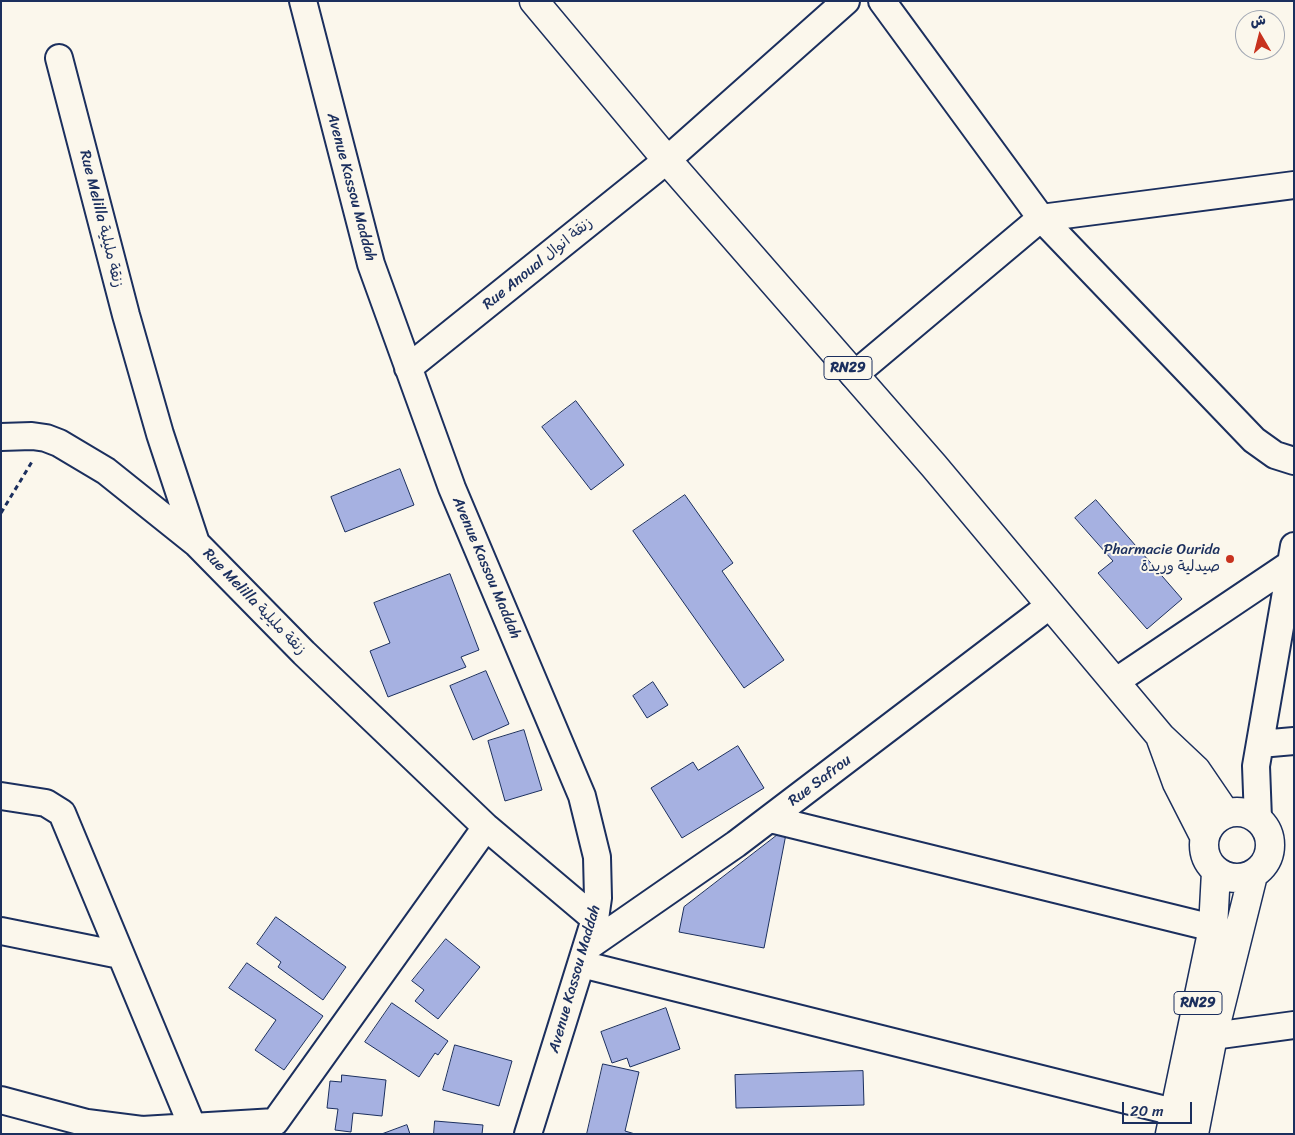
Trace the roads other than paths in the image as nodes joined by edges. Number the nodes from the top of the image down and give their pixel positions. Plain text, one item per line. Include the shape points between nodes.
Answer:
1 (303, 1) edge
2 (534, 1) edge
3 (846, 1) edge
4 (882, 1) edge
5 (60, 58) dead end
6 (667, 160) junction
7 (1294, 185) edge
8 (1041, 218) junction
9 (408, 368) junction
10 (854, 375) junction
11 (1, 437) edge
12 (1294, 461) edge
13 (196, 542) junction
14 (1293, 554) edge
15 (1049, 606) junction
16 (1114, 682) junction
17 (1161, 737) junction
18 (1294, 741) edge
19 (1258, 755) junction
20 (1, 796) edge
21 (1240, 815) junction
22 (770, 819) junction
23 (486, 827) junction
24 (1204, 836) junction
25 (1216, 872) junction
26 (1253, 875) junction
27 (595, 919) junction
28 (1213, 928) junction
29 (1, 931) edge
30 (120, 955) junction
31 (584, 956) junction
32 (1294, 1025) edge
33 (1213, 1036) junction
34 (1, 1100) edge
35 (1172, 1123) edge
36 (77, 1128) edge
37 (193, 1128) junction
38 (278, 1128) edge
39 (528, 1134) edge
40 (1194, 1134) edge

1 - 9 street, Avenue Kassou Maddah via 371,264
2 - 6 main road, RN29
3 - 6 street, Rue Anoual زنقة انوال
4 - 8 street
5 - 13 street, Rue Melilla زنقة مليلية via 128,324
6 - 9 street, Rue Anoual زنقة انوال
6 - 10 main road, RN29
7 - 8 street
8 - 10 street
8 - 12 street via 1254,440 1275,455
9 - 27 street, Avenue Kassou Maddah via 452,488 582,796 598,856
10 - 15 main road, RN29
11 - 13 street via 46,438 106,471
13 - 23 street, Rue Melilla زنقة مليلية via 304,653
14 - 16 street
14 - 19 street
15 - 16 main road, RN29
15 - 22 street, Rue Safrou
16 - 17 main road, RN29
17 - 21 main road, RN29
17 - 24 main road, RN29 via 1177,783
18 - 19 street
19 - 21 street
20 - 30 street via 46,803 62,813
21 - 24 main road via 1216,818
21 - 26 main road, RN29 via 1264,826 1270,844 1266,861
22 - 28 street
22 - 31 street, Rue Safrou
23 - 27 street, Rue Melilla زنقة مليلية
23 - 38 street
24 - 25 main road, RN29 via 1205,856
25 - 26 main road via 1227,878
25 - 28 main road, RN29
26 - 33 main road, RN29
27 - 31 street, Avenue Kassou Maddah
28 - 35 main road, RN29
29 - 30 street
30 - 37 street
31 - 35 street
31 - 39 street, Avenue Kassou Maddah
32 - 33 street
33 - 40 main road, RN29
34 - 36 street
36 - 37 street
37 - 38 street

